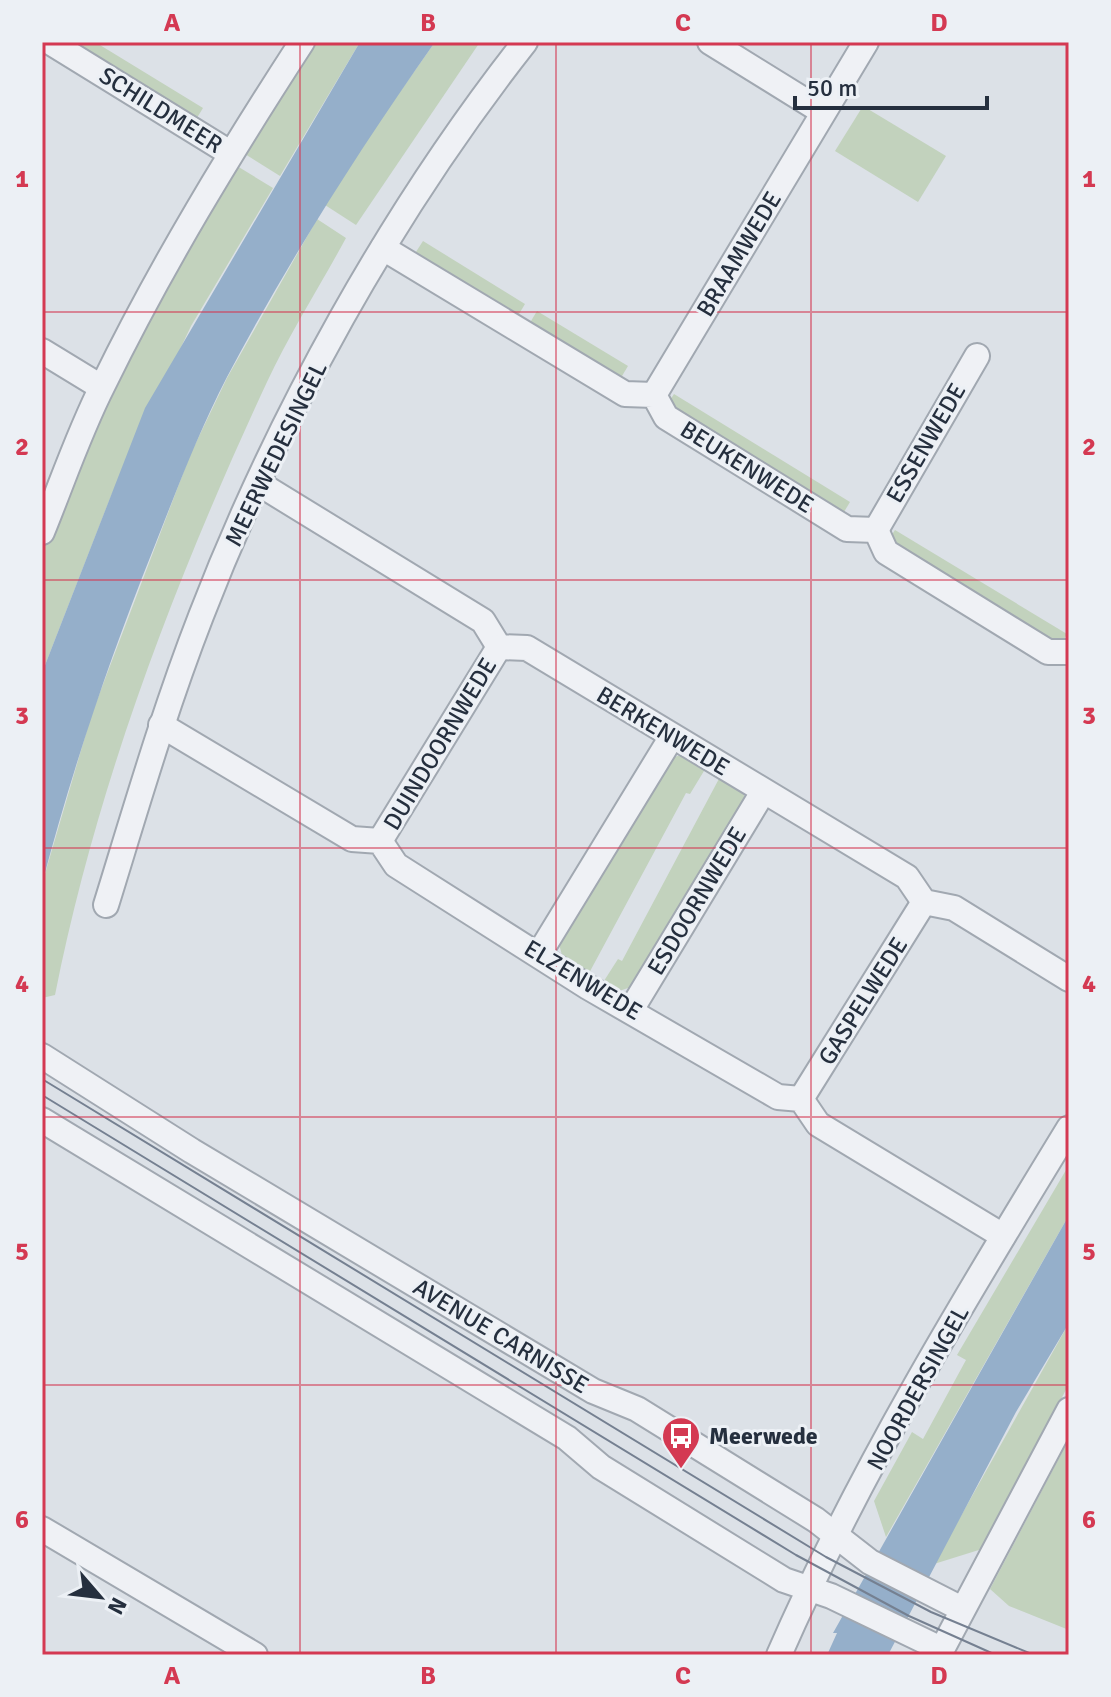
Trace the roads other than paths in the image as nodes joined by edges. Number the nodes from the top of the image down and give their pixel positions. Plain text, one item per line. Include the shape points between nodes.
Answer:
1 (50, 42) edge
2 (302, 42) edge
3 (525, 42) edge
4 (710, 42) edge
5 (866, 42) edge
6 (823, 112) junction
7 (230, 153) junction
8 (383, 248) junction
9 (42, 351) edge
10 (977, 356) dead end
11 (101, 387) junction
12 (654, 395) junction
13 (258, 483) junction
14 (876, 530) junction
15 (42, 532) edge
16 (499, 647) junction
17 (1069, 652) edge
18 (161, 725) junction
19 (671, 738) junction
20 (763, 792) junction
21 (380, 841) junction
22 (924, 902) junction
23 (106, 905) dead end
24 (539, 954) junction
25 (1069, 979) edge
26 (631, 1010) junction
27 (42, 1056) edge
28 (801, 1099) junction
29 (42, 1120) edge
30 (1069, 1128) edge
31 (1003, 1236) junction
32 (1069, 1410) edge
33 (42, 1529) edge
34 (837, 1535) junction
35 (809, 1591) junction
36 (962, 1609) junction
37 (940, 1652) edge
38 (255, 1655) edge
39 (779, 1655) edge

1 - 7 street, SCHILDMEER
2 - 7 street
3 - 8 street, MEERWEDESINGEL
4 - 6 street
5 - 6 street, BRAAMWEDE
6 - 12 street, BRAAMWEDE
7 - 11 street
8 - 12 street via 625,394
8 - 13 street, MEERWEDESINGEL
9 - 11 street
10 - 14 street, ESSENWEDE
11 - 15 street
12 - 14 street, BEUKENWEDE via 666,417 847,529
13 - 16 street via 483,621
13 - 18 street, MEERWEDESINGEL
14 - 17 street via 886,552 1048,652
16 - 19 street, BERKENWEDE via 527,648
16 - 21 street, DUINDOORNWEDE
18 - 21 street via 352,839
18 - 23 street, MEERWEDESINGEL
19 - 20 street, BERKENWEDE
19 - 24 street
20 - 22 street, BERKENWEDE via 907,877
20 - 26 street, ESDOORNWEDE
21 - 24 street, ELZENWEDE via 396,865
22 - 25 street via 954,908
22 - 28 street, GASPELWEDE
24 - 26 street, ELZENWEDE
26 - 28 street, ELZENWEDE via 778,1097
27 - 34 street, AVENUE CARNISSE via 593,1391 637,1409
28 - 31 street via 818,1124
29 - 35 street
30 - 31 street, NOORDERSINGEL
31 - 34 street, NOORDERSINGEL
32 - 36 street
33 - 38 street
34 - 35 street, NOORDERSINGEL
34 - 36 street, AVENUE CARNISSE via 870,1562
35 - 37 street via 849,1604
35 - 39 street, NOORDERSINGEL
36 - 37 street

